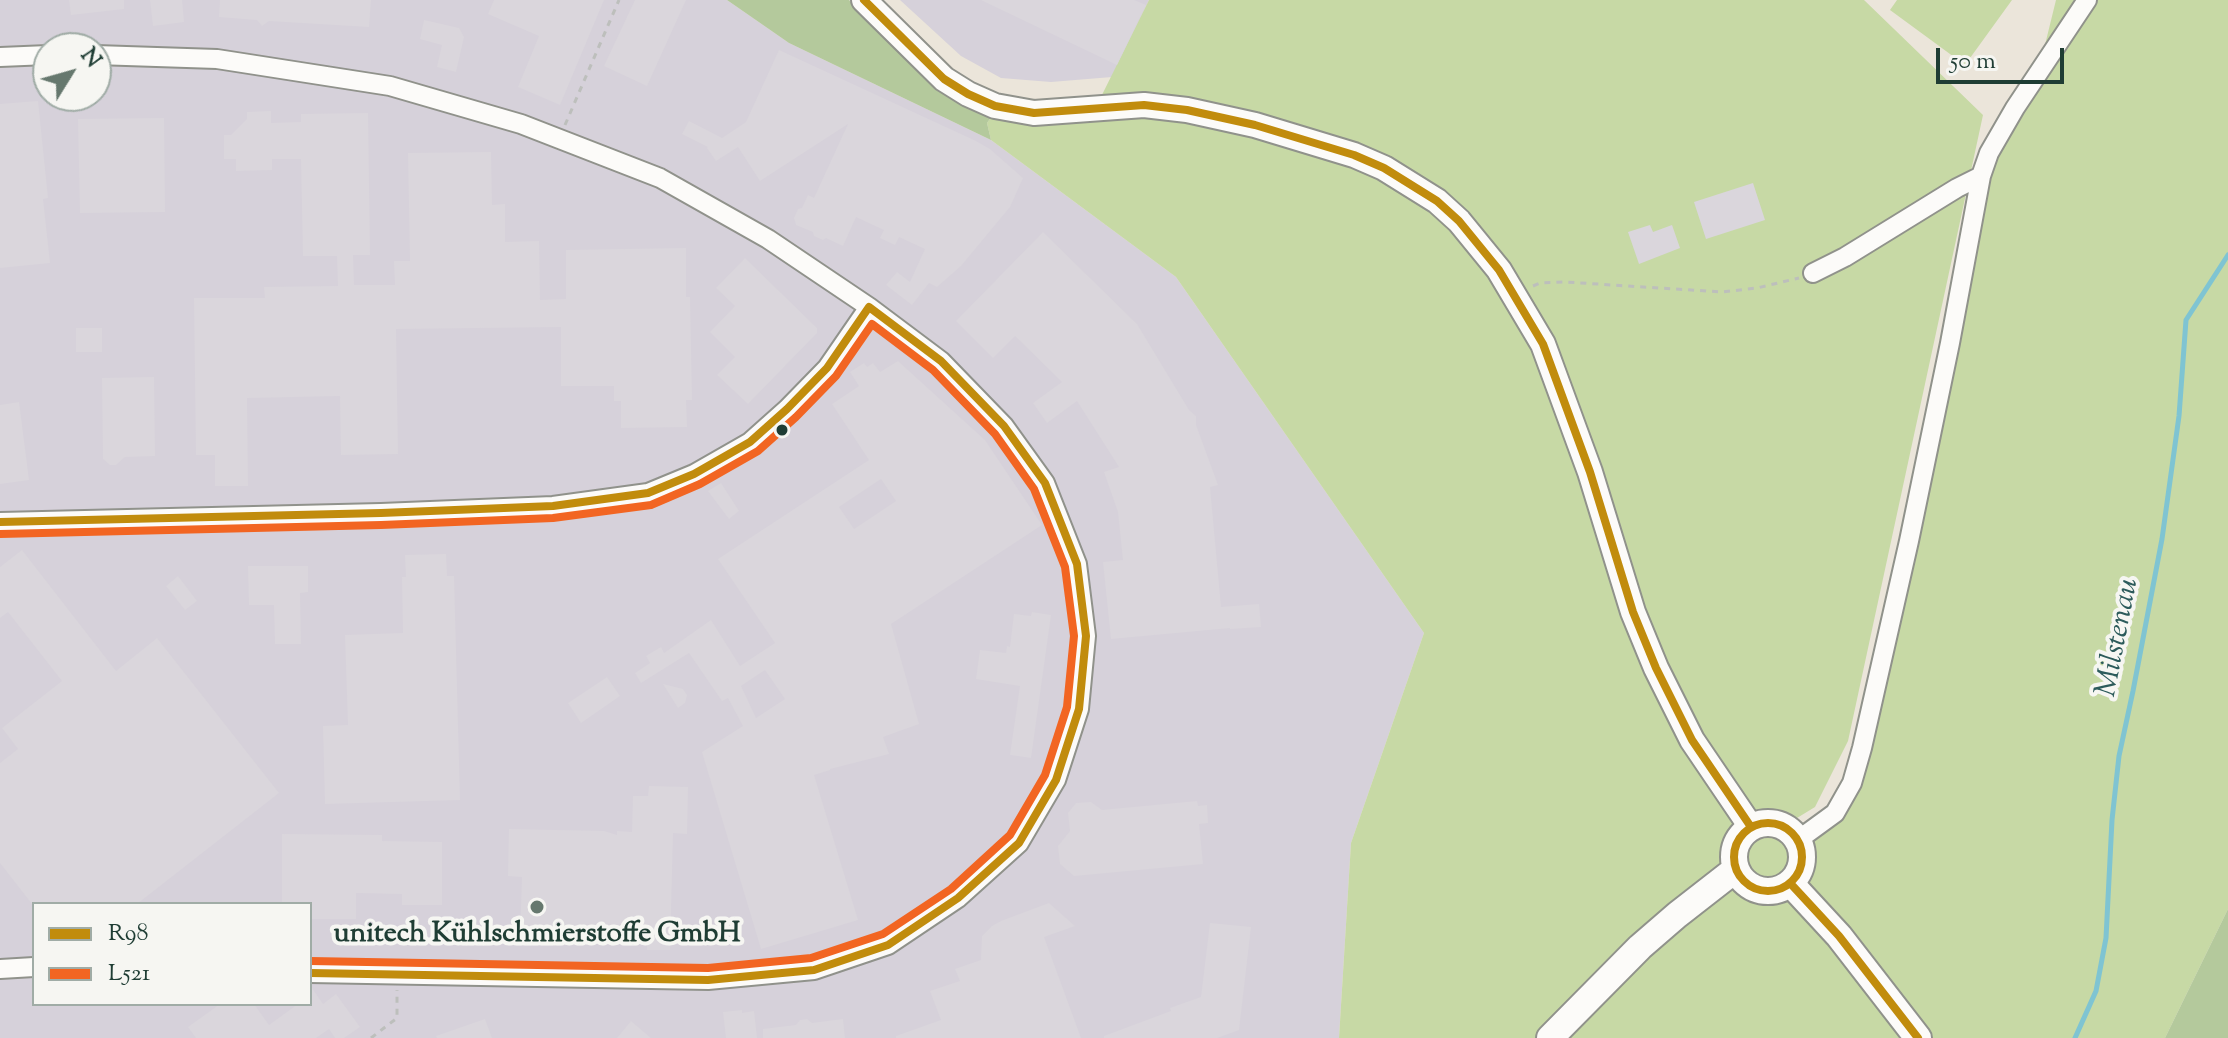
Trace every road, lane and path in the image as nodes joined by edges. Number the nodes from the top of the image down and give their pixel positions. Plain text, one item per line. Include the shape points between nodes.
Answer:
1 (619, 0) edge
2 (864, 0) edge
3 (2087, 0) edge
4 (32, 56) edge
5 (112, 56) edge
6 (0, 57) edge
7 (558, 139) junction
8 (1981, 176) junction
9 (1813, 273) joint
10 (1525, 280) dead end
11 (869, 307) junction
12 (0, 522) edge
13 (1751, 827) junction
14 (1798, 840) junction
15 (1736, 869) junction
16 (1790, 883) junction
17 (32, 967) edge
18 (0, 969) edge
19 (312, 973) edge
20 (398, 975) junction
21 (371, 1038) edge
22 (1550, 1038) edge
23 (1918, 1038) edge

1 - 7 path
2 - 13 street via 944,79 995,106 1034,113 1144,105 1255,125 1384,168 1459,221 1499,270 1543,344 1656,668 1692,740
3 - 8 street via 2015,108
4 - 6 street
5 - 7 street via 217,59 390,86
7 - 11 street via 660,178 768,239
8 - 9 street
8 - 14 street via 1862,748 1852,783 1835,813
9 - 10 path via 1786,283 1722,292 1565,282 1530,288
11 - 12 street via 827,368 750,442 648,493 553,506
11 - 20 street via 941,361 1004,426 1045,483 1077,564 1086,636 1079,709 1056,780 1019,843 958,898 888,945 814,970 708,980
13 - 14 main road via 1784,826
13 - 15 main road via 1736,845
14 - 16 main road via 1802,862
15 - 16 main road via 1759,890
15 - 22 main road via 1640,947
16 - 23 main road via 1839,936
17 - 18 street
19 - 20 street
20 - 21 path via 397,1018

